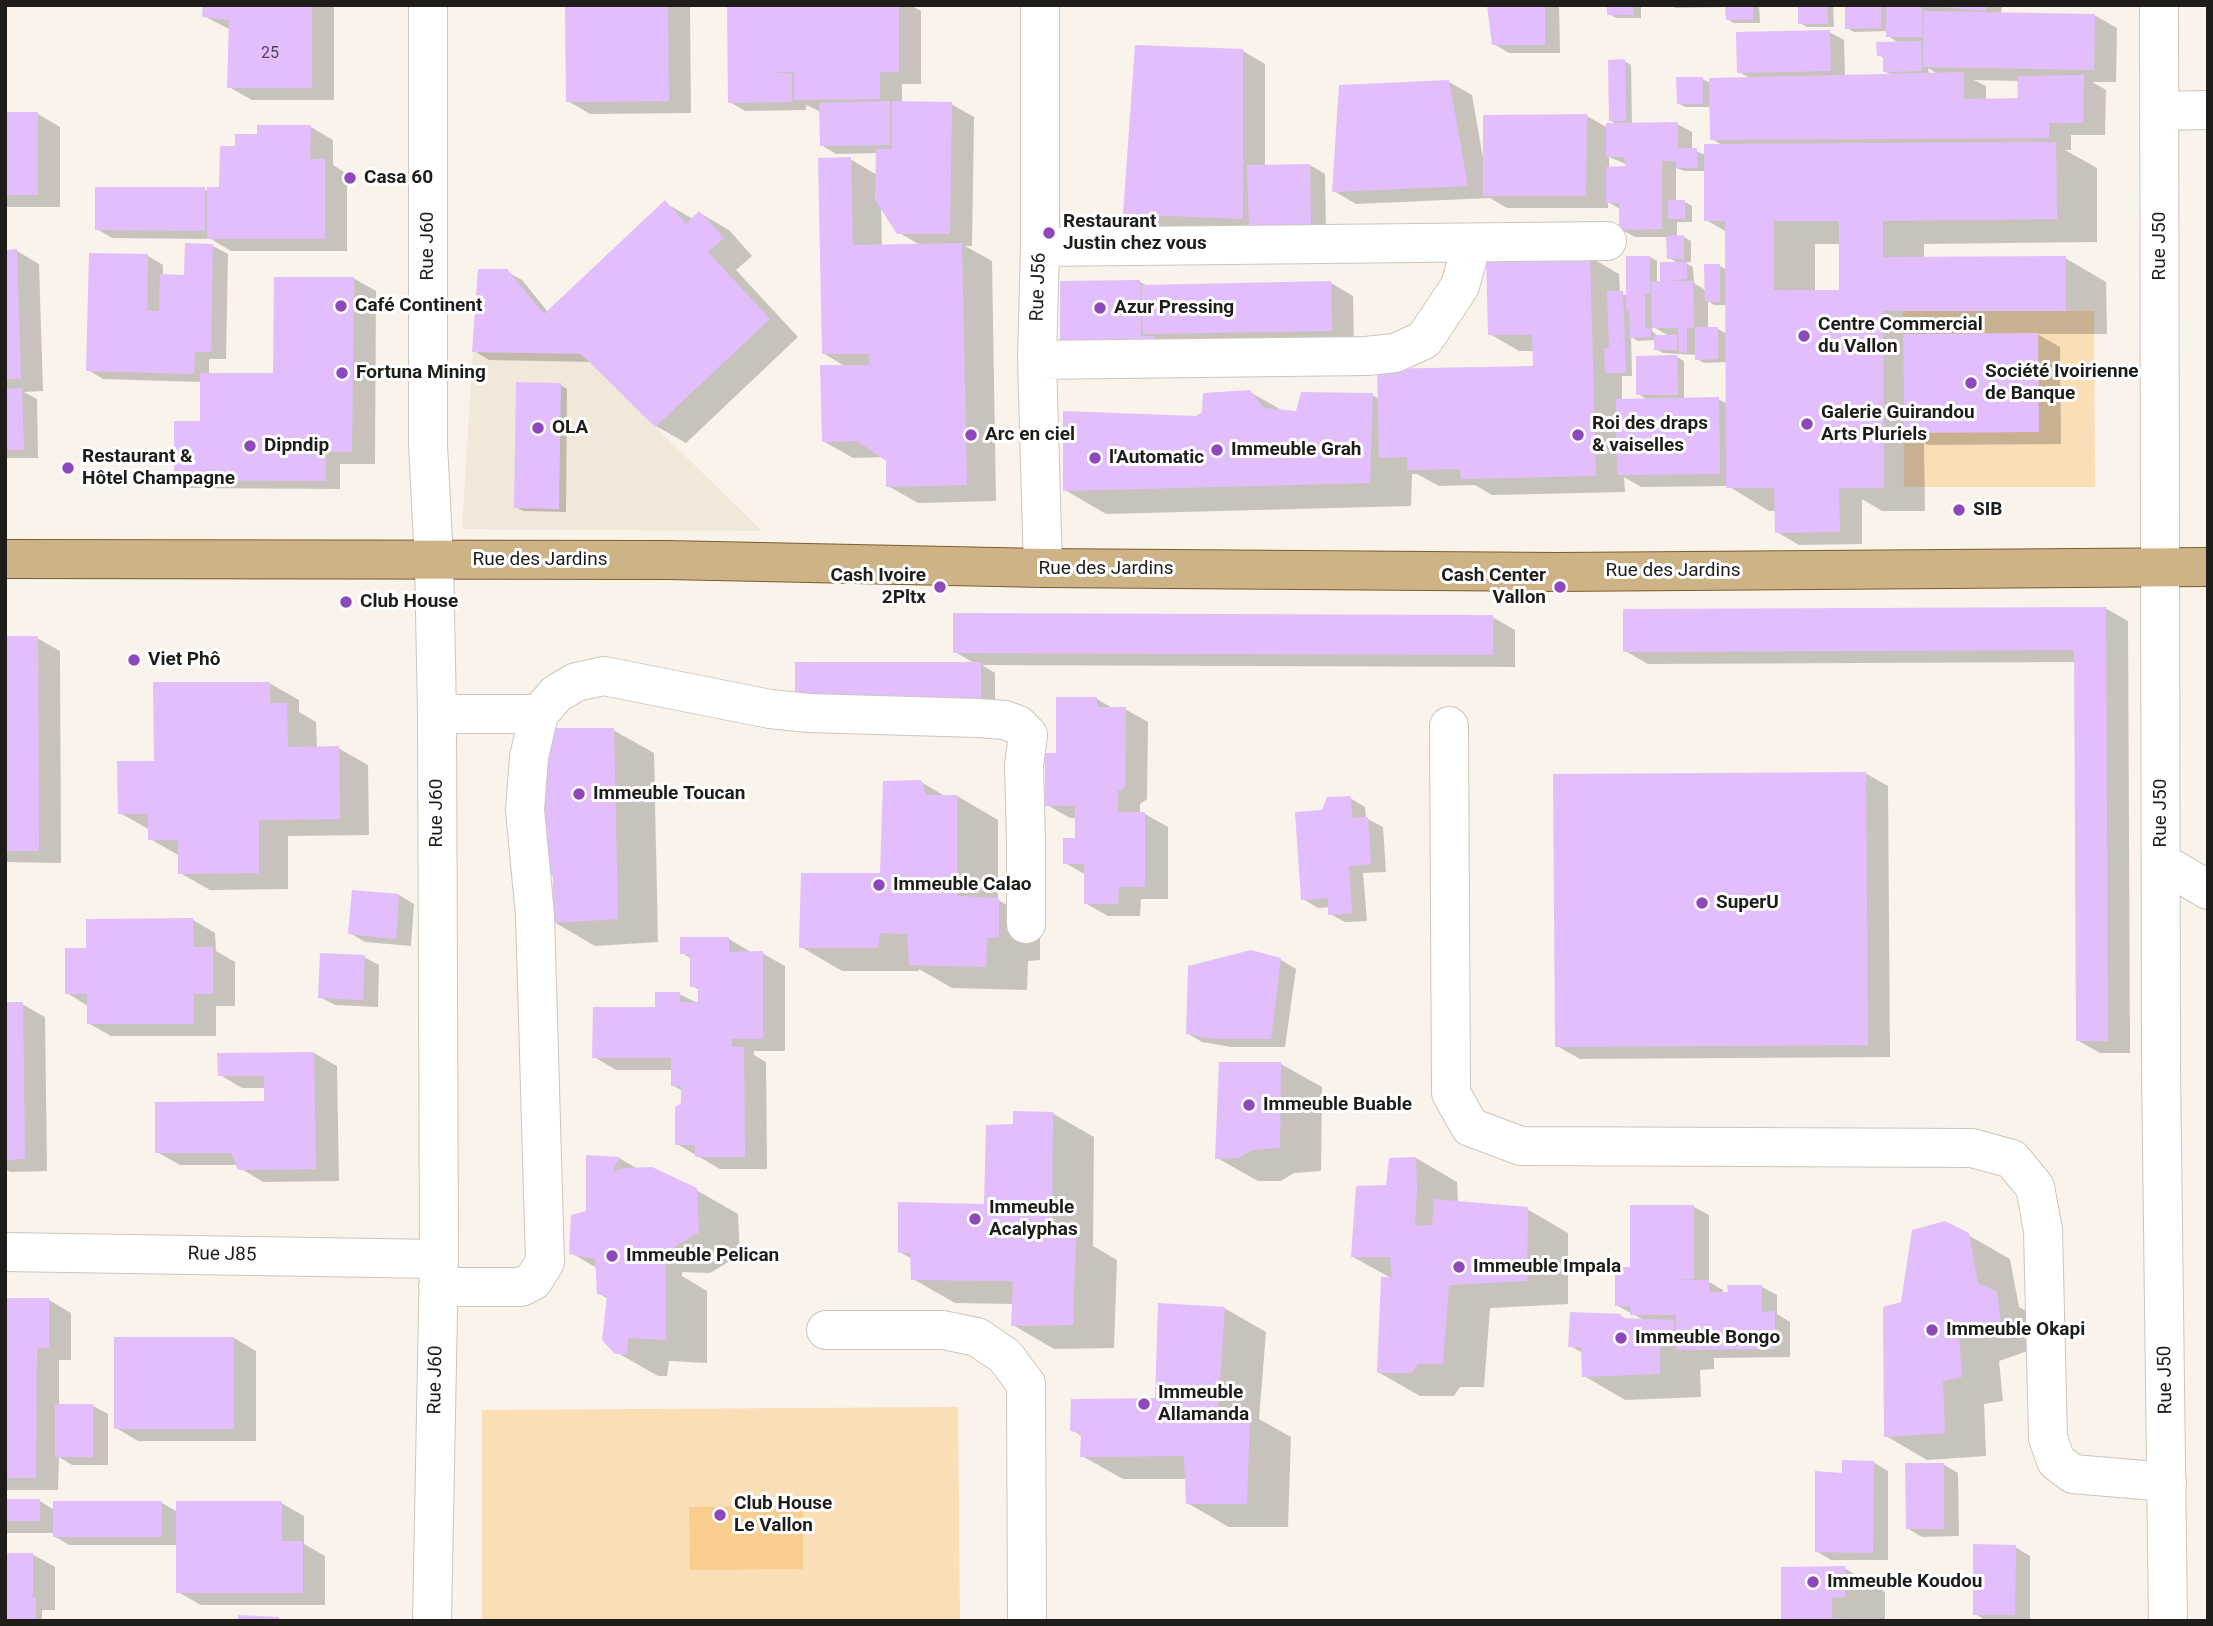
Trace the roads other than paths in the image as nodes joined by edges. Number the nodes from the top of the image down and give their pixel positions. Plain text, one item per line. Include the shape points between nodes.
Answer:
1 (428, 5) edge
2 (1040, 5) edge
3 (2159, 5) edge
4 (2208, 110) edge
5 (2159, 111) junction
6 (1607, 241) dead end
7 (1472, 243) junction
8 (1040, 247) junction
9 (1037, 360) junction
10 (5, 559) edge
11 (434, 559) junction
12 (2208, 567) edge
13 (1043, 568) junction
14 (2161, 568) junction
15 (437, 714) junction
16 (539, 714) junction
17 (1449, 726) dead end
18 (2161, 862) junction
19 (2208, 890) edge
20 (1026, 924) dead end
21 (5, 1252) edge
22 (439, 1273) junction
23 (826, 1330) dead end
24 (2167, 1482) junction
25 (432, 1621) edge
26 (1027, 1621) edge
27 (2168, 1621) edge

1 - 11 street, Rue J60 via 428,445
2 - 8 street, Rue J56
3 - 5 street, Rue J50
4 - 5 street
5 - 14 street, Rue J50
6 - 7 street
7 - 8 street
7 - 9 street via 1460,286 1424,340 1395,353
8 - 9 street, Rue J56
9 - 13 street, Rue J56
10 - 11 main road, Rue des Jardins
11 - 13 main road, Rue des Jardins
11 - 15 street, Rue J60
12 - 14 main road, Rue des Jardins
13 - 14 main road, Rue des Jardins via 1570,572
14 - 18 street, Rue J50
15 - 16 street
15 - 22 street, Rue J60
16 - 20 street via 556,694 576,682 604,676 770,709 978,718 1018,725 1028,735 1024,766
16 - 22 street, Rue J85 via 524,810 535,915 545,1262 533,1281 521,1287
17 - 24 street via 1451,1093 1471,1127 1521,1146 1972,1148 2012,1159 2035,1187 2043,1230 2048,1438 2056,1461 2073,1474
18 - 19 street
18 - 24 street, Rue J50
21 - 22 street, Rue J85
22 - 25 street, Rue J60
23 - 26 street via 943,1330 977,1337 1005,1356 1026,1384
24 - 27 street, Rue J50

